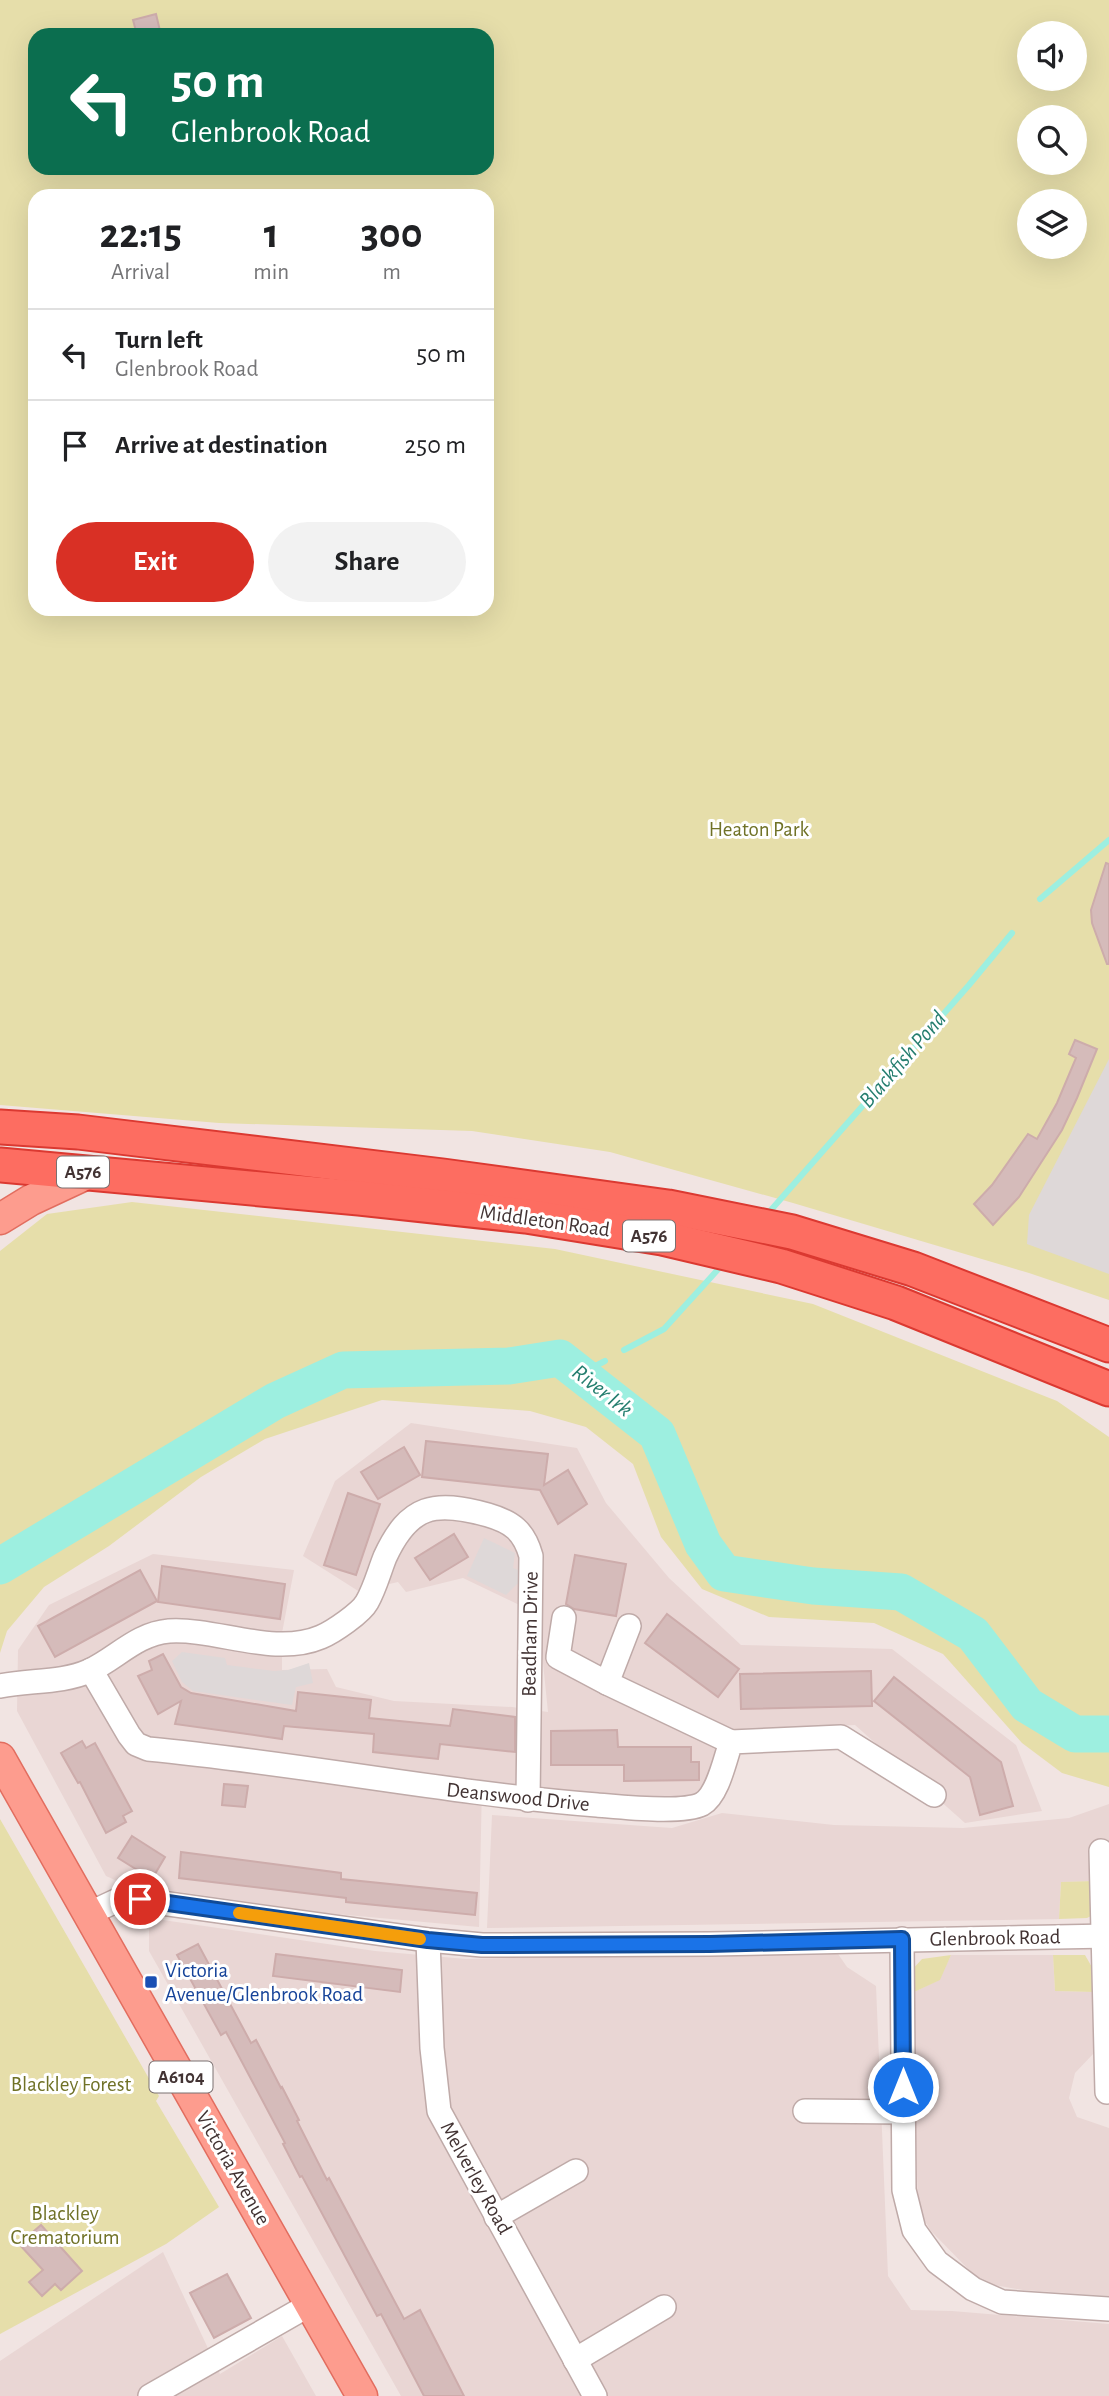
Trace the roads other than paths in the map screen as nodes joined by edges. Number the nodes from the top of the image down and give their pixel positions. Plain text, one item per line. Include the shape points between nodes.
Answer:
1 (0, 1127) edge
2 (0, 1165) edge
3 (91, 1172) junction
4 (0, 1220) edge
5 (1109, 1345) edge
6 (1109, 1389) edge
7 (564, 1618) dead end
8 (629, 1626) dead end
9 (91, 1670) junction
10 (607, 1683) junction
11 (0, 1686) edge
12 (731, 1742) junction
13 (0, 1758) edge
14 (934, 1795) dead end
15 (528, 1800) junction
16 (1101, 1851) dead end
17 (88, 1914) junction
18 (1106, 1936) edge
19 (902, 1939) junction
20 (428, 1940) junction
21 (1107, 2092) dead end
22 (805, 2111) dead end
23 (903, 2112) junction
24 (576, 2171) dead end
25 (496, 2217) junction
26 (311, 2304) junction
27 (664, 2307) dead end
28 (1109, 2309) edge
29 (575, 2360) junction
30 (150, 2396) edge
31 (362, 2396) edge
32 (595, 2396) edge

1 - 5 highway, Middleton Road / A576 via 78,1132 668,1207 792,1232 901,1265
2 - 3 highway, Middleton Road / A576
3 - 4 main road
3 - 6 highway, Middleton Road / A576 via 526,1216 662,1238 781,1266 896,1303
7 - 10 street via 558,1657
8 - 10 street
9 - 11 street, Beadham Drive
9 - 15 street, Deanswood Drive via 129,1735 148,1749
9 - 15 street, Beadham Drive via 153,1633 171,1631 268,1643 301,1643 322,1637 366,1604 390,1547 409,1519 439,1508 492,1516 523,1535 531,1556
10 - 12 street
12 - 14 street via 841,1737
12 - 15 street, Deanswood Drive via 712,1796 694,1807
13 - 17 main road, Victoria Avenue / A6104
16 - 18 street
17 - 20 street, Glenbrook Road via 116,1901 140,1899
17 - 26 main road, Victoria Avenue / A6104
18 - 19 street, Glenbrook Road
18 - 21 street
19 - 20 street, Glenbrook Road via 482,1945
19 - 23 street
20 - 25 street, Melverley Road via 439,2111
22 - 23 street
23 - 28 street via 904,2190 914,2230 937,2262 973,2289 1002,2302
24 - 25 street
25 - 29 street, Melverley Road
26 - 30 street
26 - 31 main road, Victoria Avenue / A6104
27 - 29 street
29 - 32 street, Melverley Road

